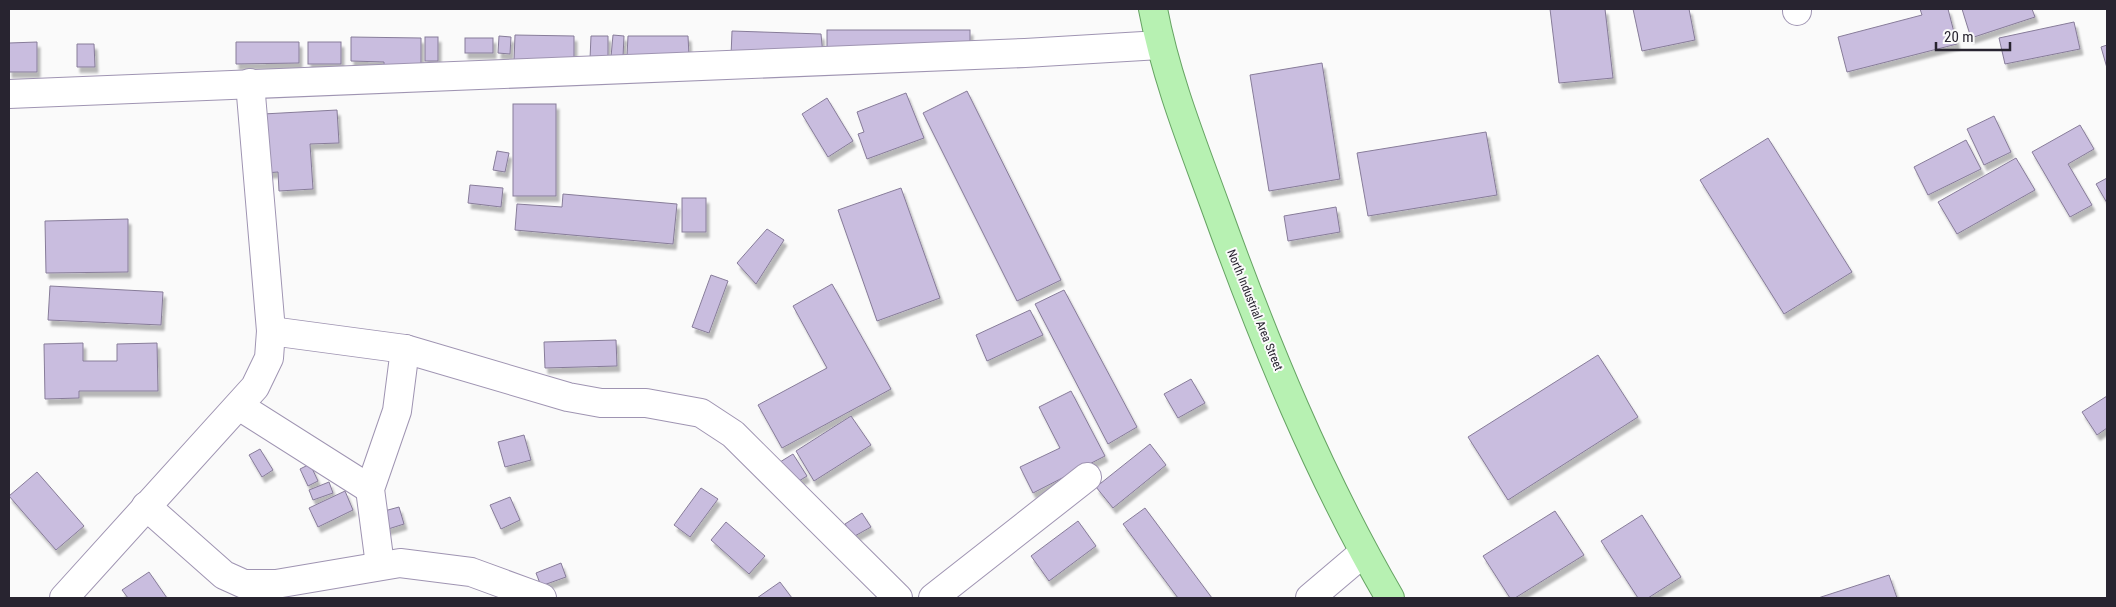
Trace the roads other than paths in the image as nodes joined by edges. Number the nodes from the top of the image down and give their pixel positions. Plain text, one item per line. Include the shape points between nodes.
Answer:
1 (1154, 9) edge
2 (1160, 45) junction
3 (250, 82) junction
4 (9, 94) edge
5 (271, 331) junction
6 (405, 349) junction
7 (239, 406) junction
8 (1087, 477) dead end
9 (370, 489) junction
10 (146, 506) junction
11 (1363, 553) junction
12 (380, 564) junction
13 (64, 598) edge
14 (542, 598) edge
15 (898, 598) edge
16 (933, 598) edge
17 (1310, 598) edge
18 (1390, 598) edge

1 - 2 main road, North Industrial Area Street
2 - 3 street via 1025,53
2 - 11 main road, North Industrial Area Street via 1196,153 1274,358 1321,468
3 - 4 street
3 - 5 street
5 - 6 street
5 - 7 street via 266,366 255,387
6 - 9 street via 397,411
6 - 15 street via 568,397 601,403 646,403 701,413 733,434
7 - 9 street
7 - 10 street
8 - 16 street
9 - 12 street
10 - 12 street via 224,575 244,584 276,584
10 - 13 street
11 - 17 street
11 - 18 main road, North Industrial Area Street
12 - 14 street via 400,562 471,572

